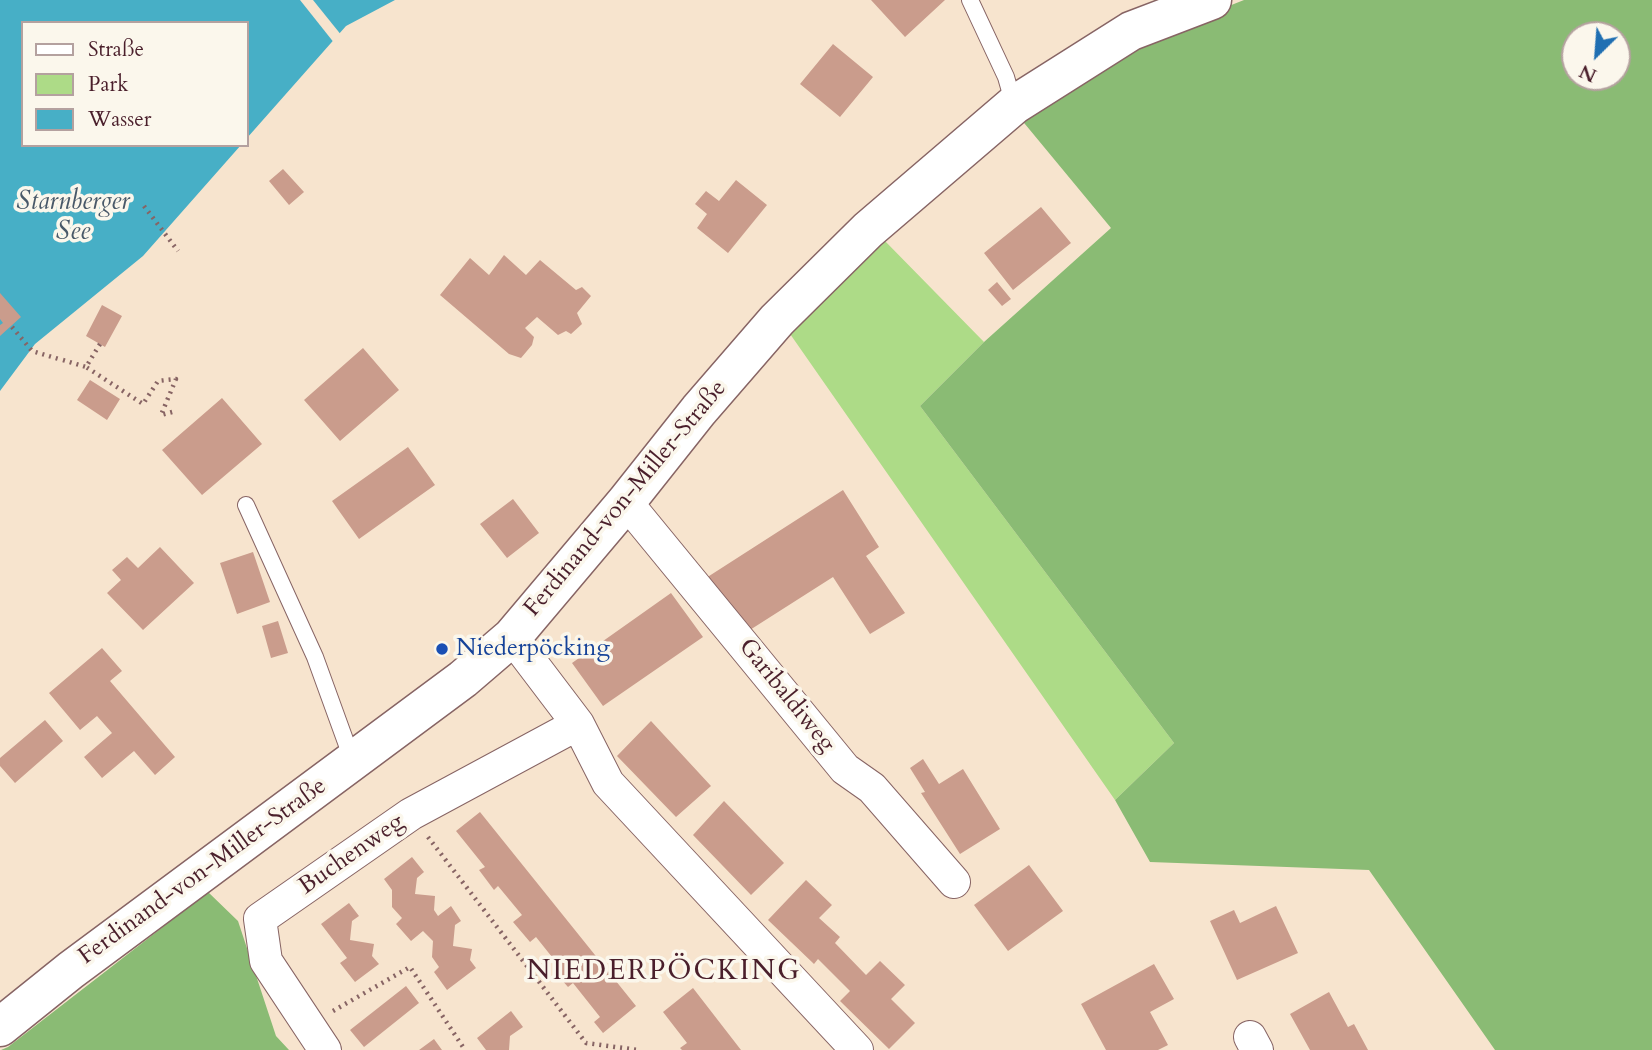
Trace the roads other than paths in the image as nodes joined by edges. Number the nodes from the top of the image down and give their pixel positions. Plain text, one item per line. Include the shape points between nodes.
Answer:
1 (970, 0) edge
2 (1212, 0) edge
3 (1014, 104) junction
4 (626, 502) junction
5 (246, 505) dead end
6 (512, 637) junction
7 (578, 724) junction
8 (353, 762) junction
9 (954, 881) dead end
10 (0, 1027) edge
11 (317, 1038) edge
12 (857, 1050) edge

1 - 3 lane
2 - 3 main road, Ferdinand-von-Miller-Straße via 1131,31
3 - 4 main road, Ferdinand-von-Miller-Straße via 868,230 777,320
4 - 6 main road, Ferdinand-von-Miller-Straße
4 - 9 street, Garibaldiweg via 845,769 872,788
5 - 8 lane via 315,657
6 - 7 street
6 - 8 main road, Ferdinand-von-Miller-Straße
7 - 11 street, Buchenweg via 411,814 260,919 266,961
7 - 12 street via 608,783
8 - 10 main road, Ferdinand-von-Miller-Straße

